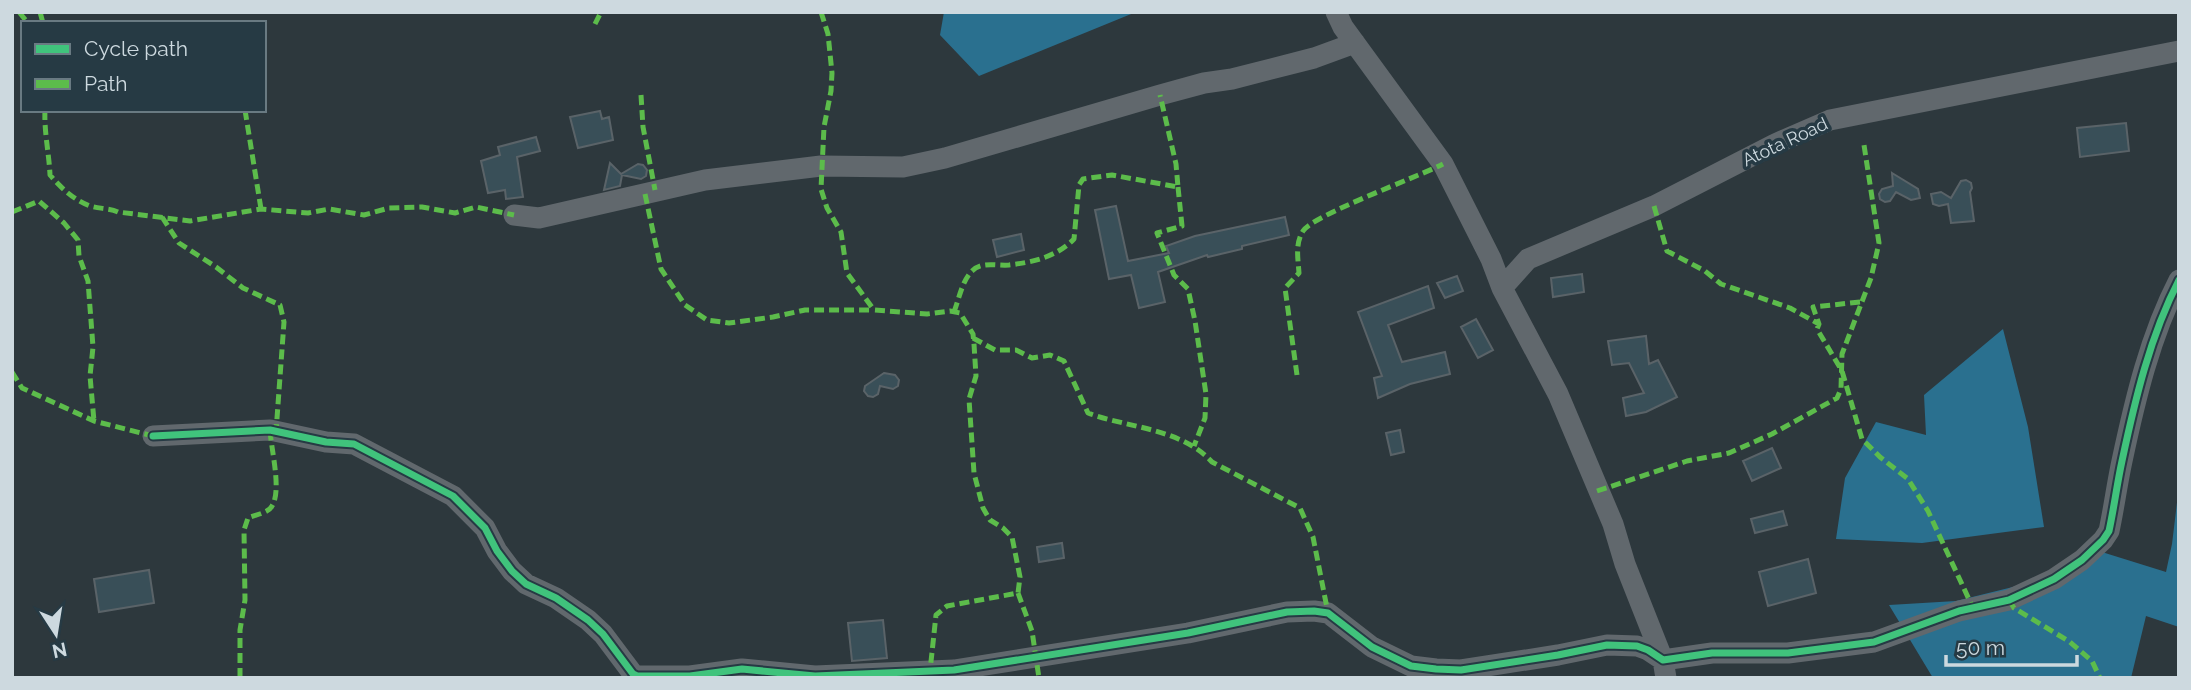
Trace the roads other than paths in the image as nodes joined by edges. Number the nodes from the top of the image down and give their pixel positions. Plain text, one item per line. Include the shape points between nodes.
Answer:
1 (1336, 12) edge
2 (1356, 44) junction
3 (2179, 51) edge
4 (514, 215) dead end
5 (2179, 280) edge
6 (1502, 288) junction
7 (153, 436) dead end
8 (1664, 669) edge

1 - 2 street
2 - 4 street via 903,167 821,166 705,180 539,218
2 - 6 street via 1443,163
3 - 6 street, Atota Road via 1830,120 1654,206 1528,259
5 - 8 street via 2150,351 2109,531 2082,560 2009,600 1959,611 1874,642 1788,653 1712,653
6 - 8 street via 1558,394 1613,524
7 - 8 street via 270,430 354,444 453,496 485,528 512,571 588,620 637,676 743,669 815,676 954,670 1188,633 1287,611 1328,613 1372,647 1410,666 1461,670 1624,644 1648,650

